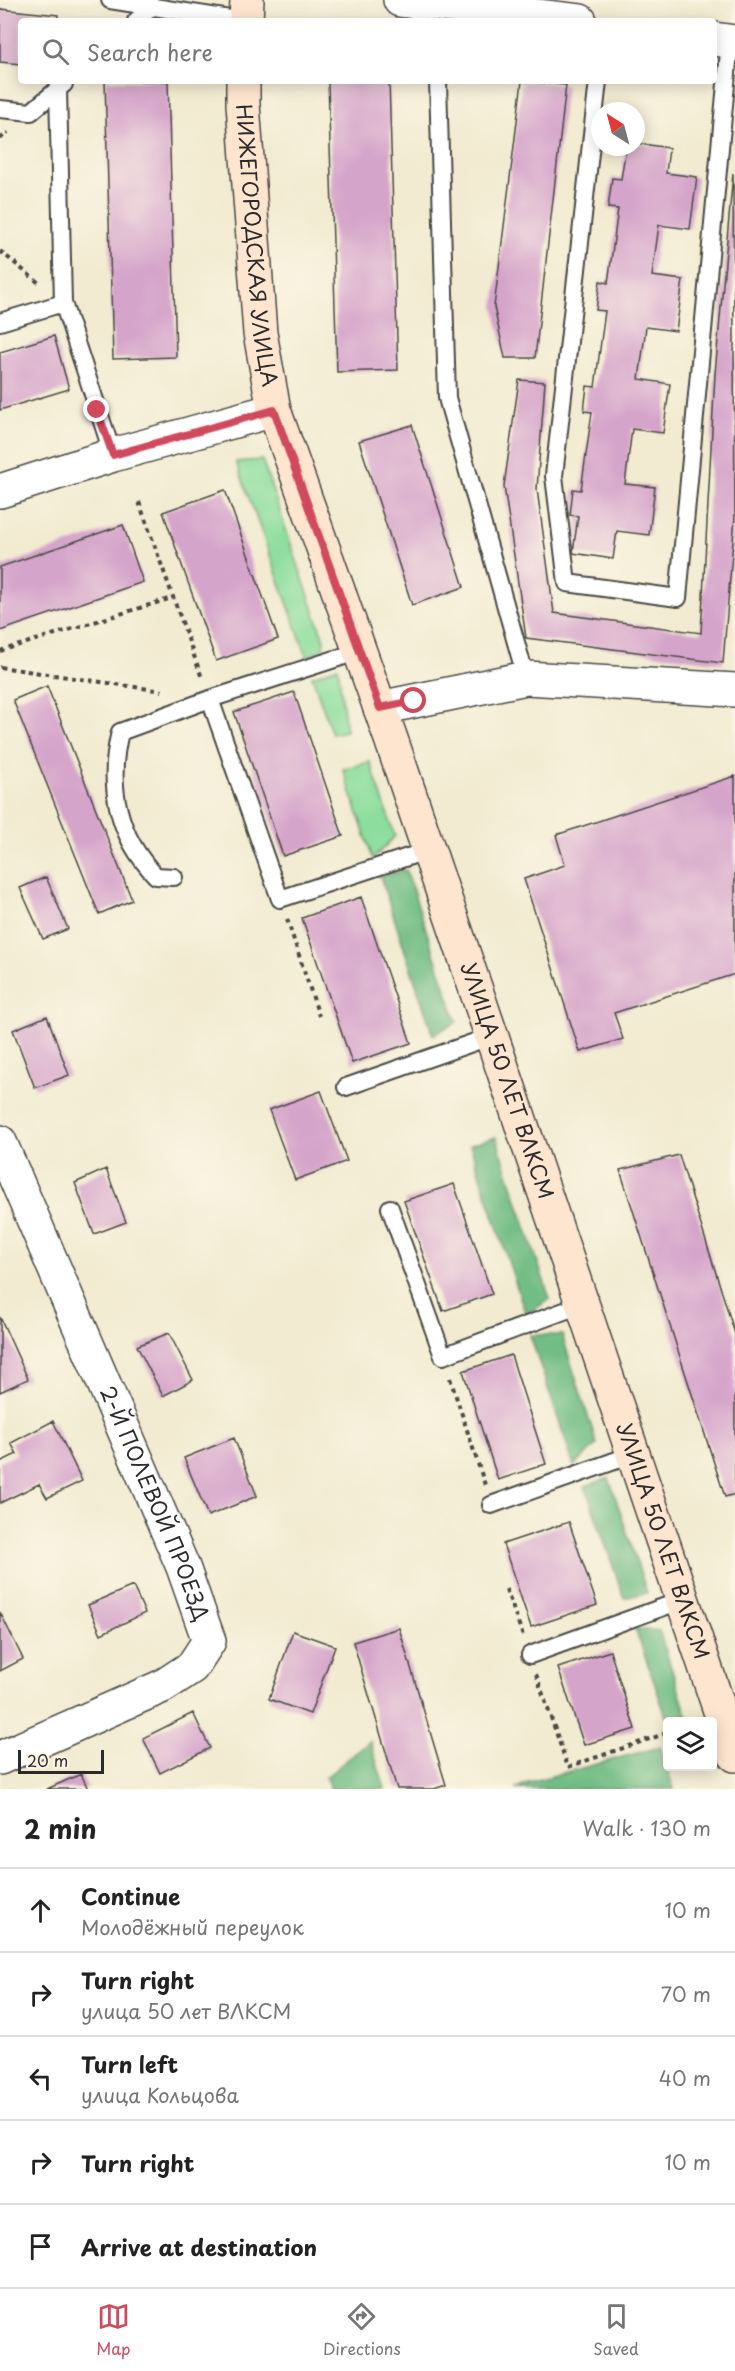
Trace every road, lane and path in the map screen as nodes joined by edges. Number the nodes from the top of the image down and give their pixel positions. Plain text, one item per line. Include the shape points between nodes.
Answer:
1 (110, 0) edge
2 (247, 0) edge
3 (400, 0) edge
4 (153, 6) junction
5 (523, 7) edge
6 (436, 13) edge
7 (139, 18) edge
8 (226, 18) edge
9 (244, 18) edge
10 (568, 18) edge
11 (726, 41) edge
12 (243, 84) edge
13 (438, 84) edge
14 (598, 84) edge
15 (62, 85) edge
16 (0, 109) edge
17 (0, 251) edge
18 (63, 303) junction
19 (0, 322) edge
20 (274, 410) junction
21 (113, 455) junction
22 (0, 491) edge
23 (139, 502) dead end
24 (172, 598) junction
25 (0, 651) edge
26 (360, 651) junction
27 (0, 667) edge
28 (525, 678) junction
29 (735, 690) edge
30 (163, 692) dead end
31 (210, 699) junction
32 (380, 708) junction
33 (429, 850) junction
34 (174, 877) dead end
35 (280, 899) junction
36 (319, 1016) dead end
37 (492, 1036) junction
38 (346, 1087) dead end
39 (0, 1142) edge
40 (390, 1208) dead end
41 (583, 1304) junction
42 (443, 1356) junction
43 (634, 1454) junction
44 (491, 1505) joint
45 (506, 1589) dead end
46 (683, 1600) junction
47 (530, 1655) junction
48 (663, 1734) edge
49 (735, 1755) edge
50 (0, 1758) edge

1 - 4 lane
2 - 9 street
3 - 6 street
4 - 7 lane
4 - 8 lane
5 - 6 street
5 - 10 street
11 - 14 lane via 678,598 567,583 554,476
12 - 20 street, НИЖЕГОРОДСКАЯ УЛИЦА via 260,333
13 - 28 lane via 447,398
15 - 16 lane via 31,112
15 - 18 lane
17 - 18 path
18 - 19 lane
18 - 21 lane
20 - 21 street
20 - 26 street, УЛИЦА 50 ЛЕТ ВЛКСМ
21 - 22 street
23 - 24 path
24 - 25 path
24 - 31 path
26 - 31 lane
26 - 32 street, УЛИЦА 50 ЛЕТ ВЛКСМ
27 - 30 path
28 - 29 street
28 - 32 street
31 - 34 lane via 120,732 113,762 115,792 137,857 156,876
31 - 35 lane
32 - 33 street, УЛИЦА 50 ЛЕТ ВЛКСМ
33 - 35 lane
33 - 37 street, УЛИЦА 50 ЛЕТ ВЛКСМ
35 - 36 path
37 - 38 lane
37 - 41 street, УЛИЦА 50 ЛЕТ ВЛКСМ
39 - 50 street, 2-Й ПОЛЕВОЙ ПРОЕЗД via 183,1567 209,1641 192,1667 164,1686
40 - 42 lane
41 - 42 lane
41 - 43 street, УЛИЦА 50 ЛЕТ ВЛКСМ
42 - 44 path
43 - 44 lane
43 - 46 street, УЛИЦА 50 ЛЕТ ВЛКСМ
45 - 47 path
46 - 47 lane
46 - 49 street, УЛИЦА 50 ЛЕТ ВЛКСМ
47 - 48 path via 568,1767

